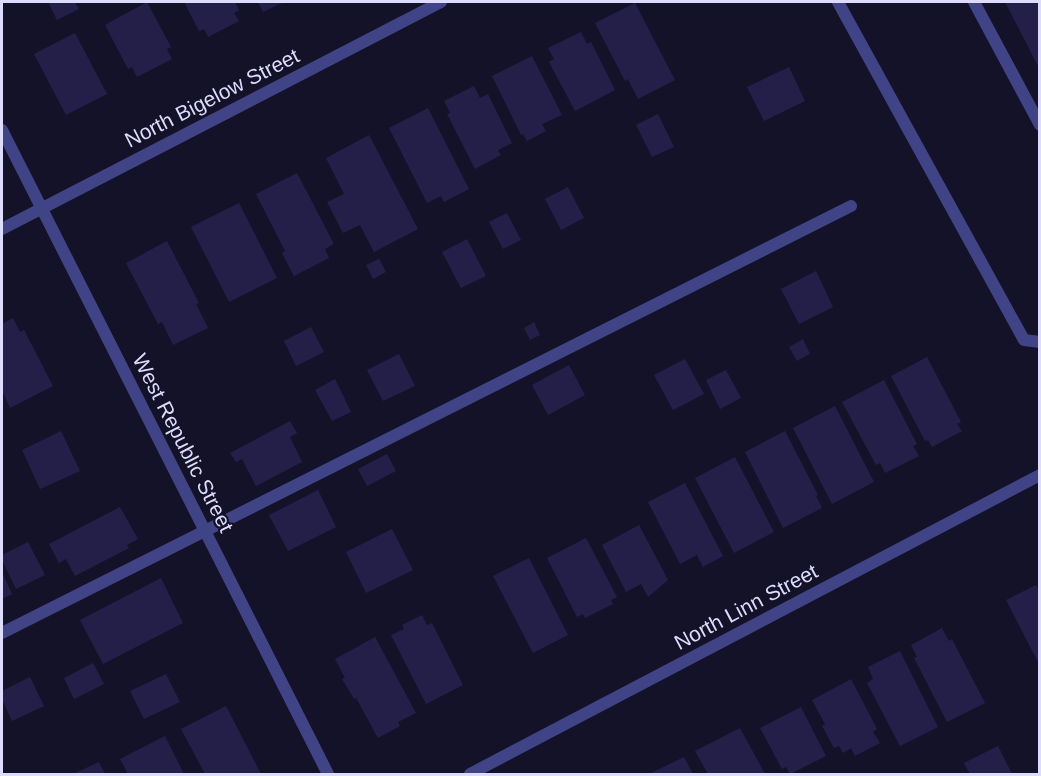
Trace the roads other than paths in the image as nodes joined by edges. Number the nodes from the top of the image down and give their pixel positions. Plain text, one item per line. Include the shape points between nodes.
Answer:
1 (441, 2) edge
2 (838, 2) edge
3 (974, 2) edge
4 (1034, 105) edge
5 (1040, 125) edge
6 (2, 130) edge
7 (851, 206) dead end
8 (42, 208) junction
9 (2, 229) edge
10 (1040, 342) edge
11 (1040, 475) edge
12 (205, 530) junction
13 (2, 633) edge
14 (328, 774) edge
15 (470, 774) edge

1 - 8 street, North Bigelow Street
2 - 10 street via 1024,340
3 - 4 street
4 - 5 street
6 - 8 street, West Republic Street
7 - 12 street
8 - 9 street, North Bigelow Street
8 - 12 street, West Republic Street
11 - 15 street, North Linn Street
12 - 13 street
12 - 14 street, West Republic Street

